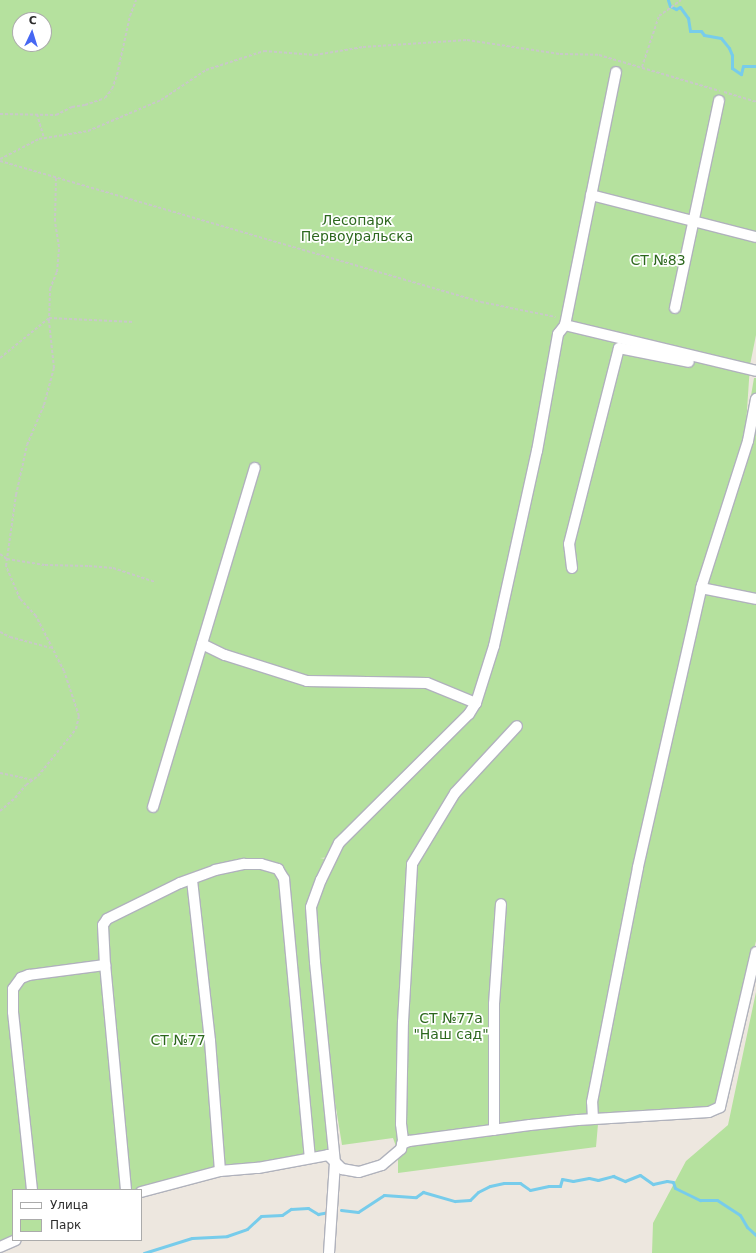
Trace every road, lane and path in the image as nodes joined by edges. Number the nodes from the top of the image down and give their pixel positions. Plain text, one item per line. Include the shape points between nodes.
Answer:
1 (136, 0) edge
2 (681, 0) edge
3 (642, 67) junction
4 (616, 72) dead end
5 (719, 101) dead end
6 (756, 102) edge
7 (0, 114) edge
8 (37, 114) junction
9 (44, 138) junction
10 (0, 160) edge
11 (56, 177) junction
12 (591, 195) junction
13 (693, 221) junction
14 (756, 237) edge
15 (675, 308) dead end
16 (556, 317) dead end
17 (49, 318) junction
18 (134, 322) dead end
19 (565, 325) junction
20 (0, 358) edge
21 (756, 372) edge
22 (756, 378) edge
23 (756, 399) edge
24 (255, 468) dead end
25 (0, 554) edge
26 (7, 559) junction
27 (572, 568) dead end
28 (155, 582) dead end
29 (701, 588) junction
30 (756, 599) edge
31 (0, 632) edge
32 (202, 644) junction
33 (51, 648) junction
34 (476, 703) junction
35 (518, 726) dead end
36 (0, 773) edge
37 (33, 780) junction
38 (153, 807) dead end
39 (0, 811) edge
40 (192, 880) junction
41 (501, 904) dead end
42 (756, 952) edge
43 (106, 965) junction
44 (593, 1119) junction
45 (494, 1130) junction
46 (402, 1144) junction
47 (310, 1158) junction
48 (335, 1163) junction
49 (220, 1171) junction
50 (32, 1189) edge
51 (126, 1189) edge
52 (142, 1192) edge
53 (14, 1241) edge
54 (0, 1247) edge
55 (329, 1253) edge

1 - 8 path via 112,89 105,98 56,115
2 - 3 path via 659,16
3 - 6 path
3 - 9 path via 599,55 560,54 467,40 363,47 315,55 264,51 206,70 161,100 88,131
4 - 12 street
5 - 13 street
7 - 8 path
8 - 9 path
9 - 10 path
10 - 11 path
11 - 16 path via 481,302
11 - 17 path via 55,221 59,247 57,272 50,289
12 - 13 street
12 - 19 street
13 - 14 street
13 - 15 street
17 - 18 path
17 - 20 path
17 - 26 path via 54,368 44,405 27,445 16,495
19 - 21 street
19 - 34 street via 558,334 537,451 494,646
22 - 27 street via 620,348 568,544
23 - 29 street via 748,441
24 - 32 street
25 - 26 path
26 - 28 path via 45,565 113,568
26 - 33 path via 6,566 20,599 36,616
29 - 30 street
29 - 44 street via 638,867 592,1102
31 - 33 path
32 - 34 street via 225,655 307,681 427,683
32 - 38 street
33 - 37 path via 64,671 79,716 76,729
34 - 48 street via 469,714 339,843 311,907 314,962
35 - 46 street via 455,793 412,864 404,1022
36 - 37 path
37 - 39 path
40 - 43 street via 180,883 107,919 103,925
40 - 47 street via 215,870 244,864 261,864 281,871 284,879
40 - 49 street via 210,1041
41 - 45 street via 494,1004
42 - 44 street via 720,1107 709,1112
43 - 50 street via 29,975 21,978 13,989 13,1012
43 - 51 street
44 - 45 street
45 - 46 street
46 - 48 street via 401,1149 382,1166 369,1170 349,1171
47 - 48 street via 328,1155
47 - 49 street via 258,1168
48 - 55 street
49 - 52 street
53 - 54 street

